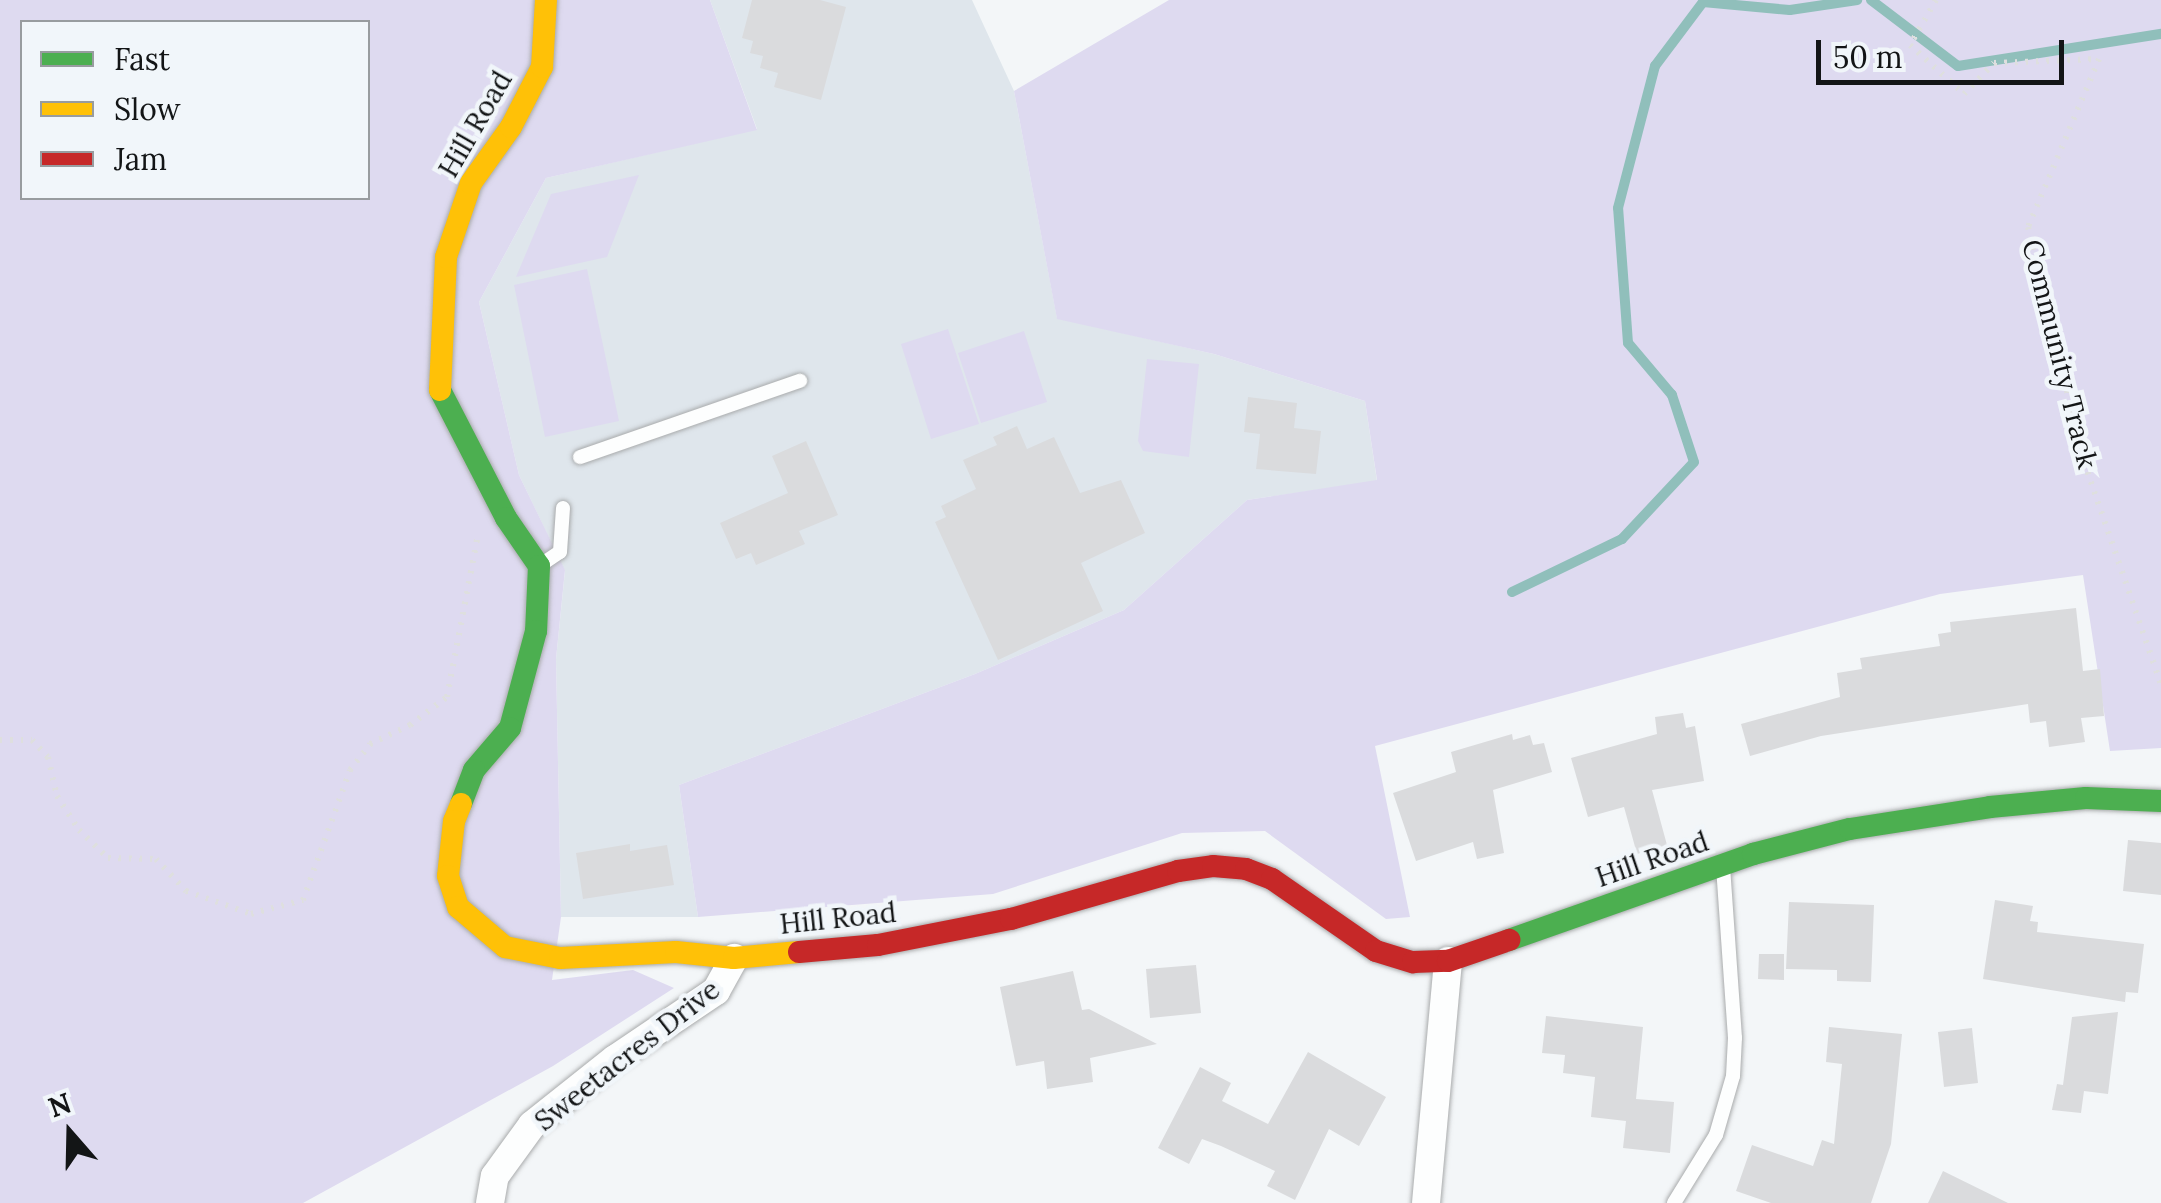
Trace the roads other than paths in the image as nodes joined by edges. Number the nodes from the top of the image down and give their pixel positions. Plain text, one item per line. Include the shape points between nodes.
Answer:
1 (546, 0) edge
2 (800, 382) dead end
3 (580, 457) dead end
4 (562, 508) dead end
5 (539, 566) junction
6 (2161, 801) edge
7 (1723, 866) junction
8 (734, 958) junction
9 (1448, 961) junction
10 (490, 1203) edge
11 (1426, 1203) edge
12 (1674, 1203) edge

1 - 5 street, Hill Road via 542,67 512,127 472,183 446,256 440,390 506,518
2 - 3 lane
4 - 5 lane via 560,552
5 - 8 street, Hill Road via 536,631 510,728 474,770 454,821 448,876 458,907 505,947 534,956 676,952
6 - 7 street, Hill Road via 2086,798 1942,813 1850,829
7 - 9 street, Hill Road
7 - 12 lane via 1733,1076 1716,1135
8 - 9 street, Hill Road via 924,939 1214,866 1272,879 1376,951 1413,962
8 - 10 street, Sweetacres Drive via 716,991 614,1059 532,1125 495,1176
9 - 11 street

